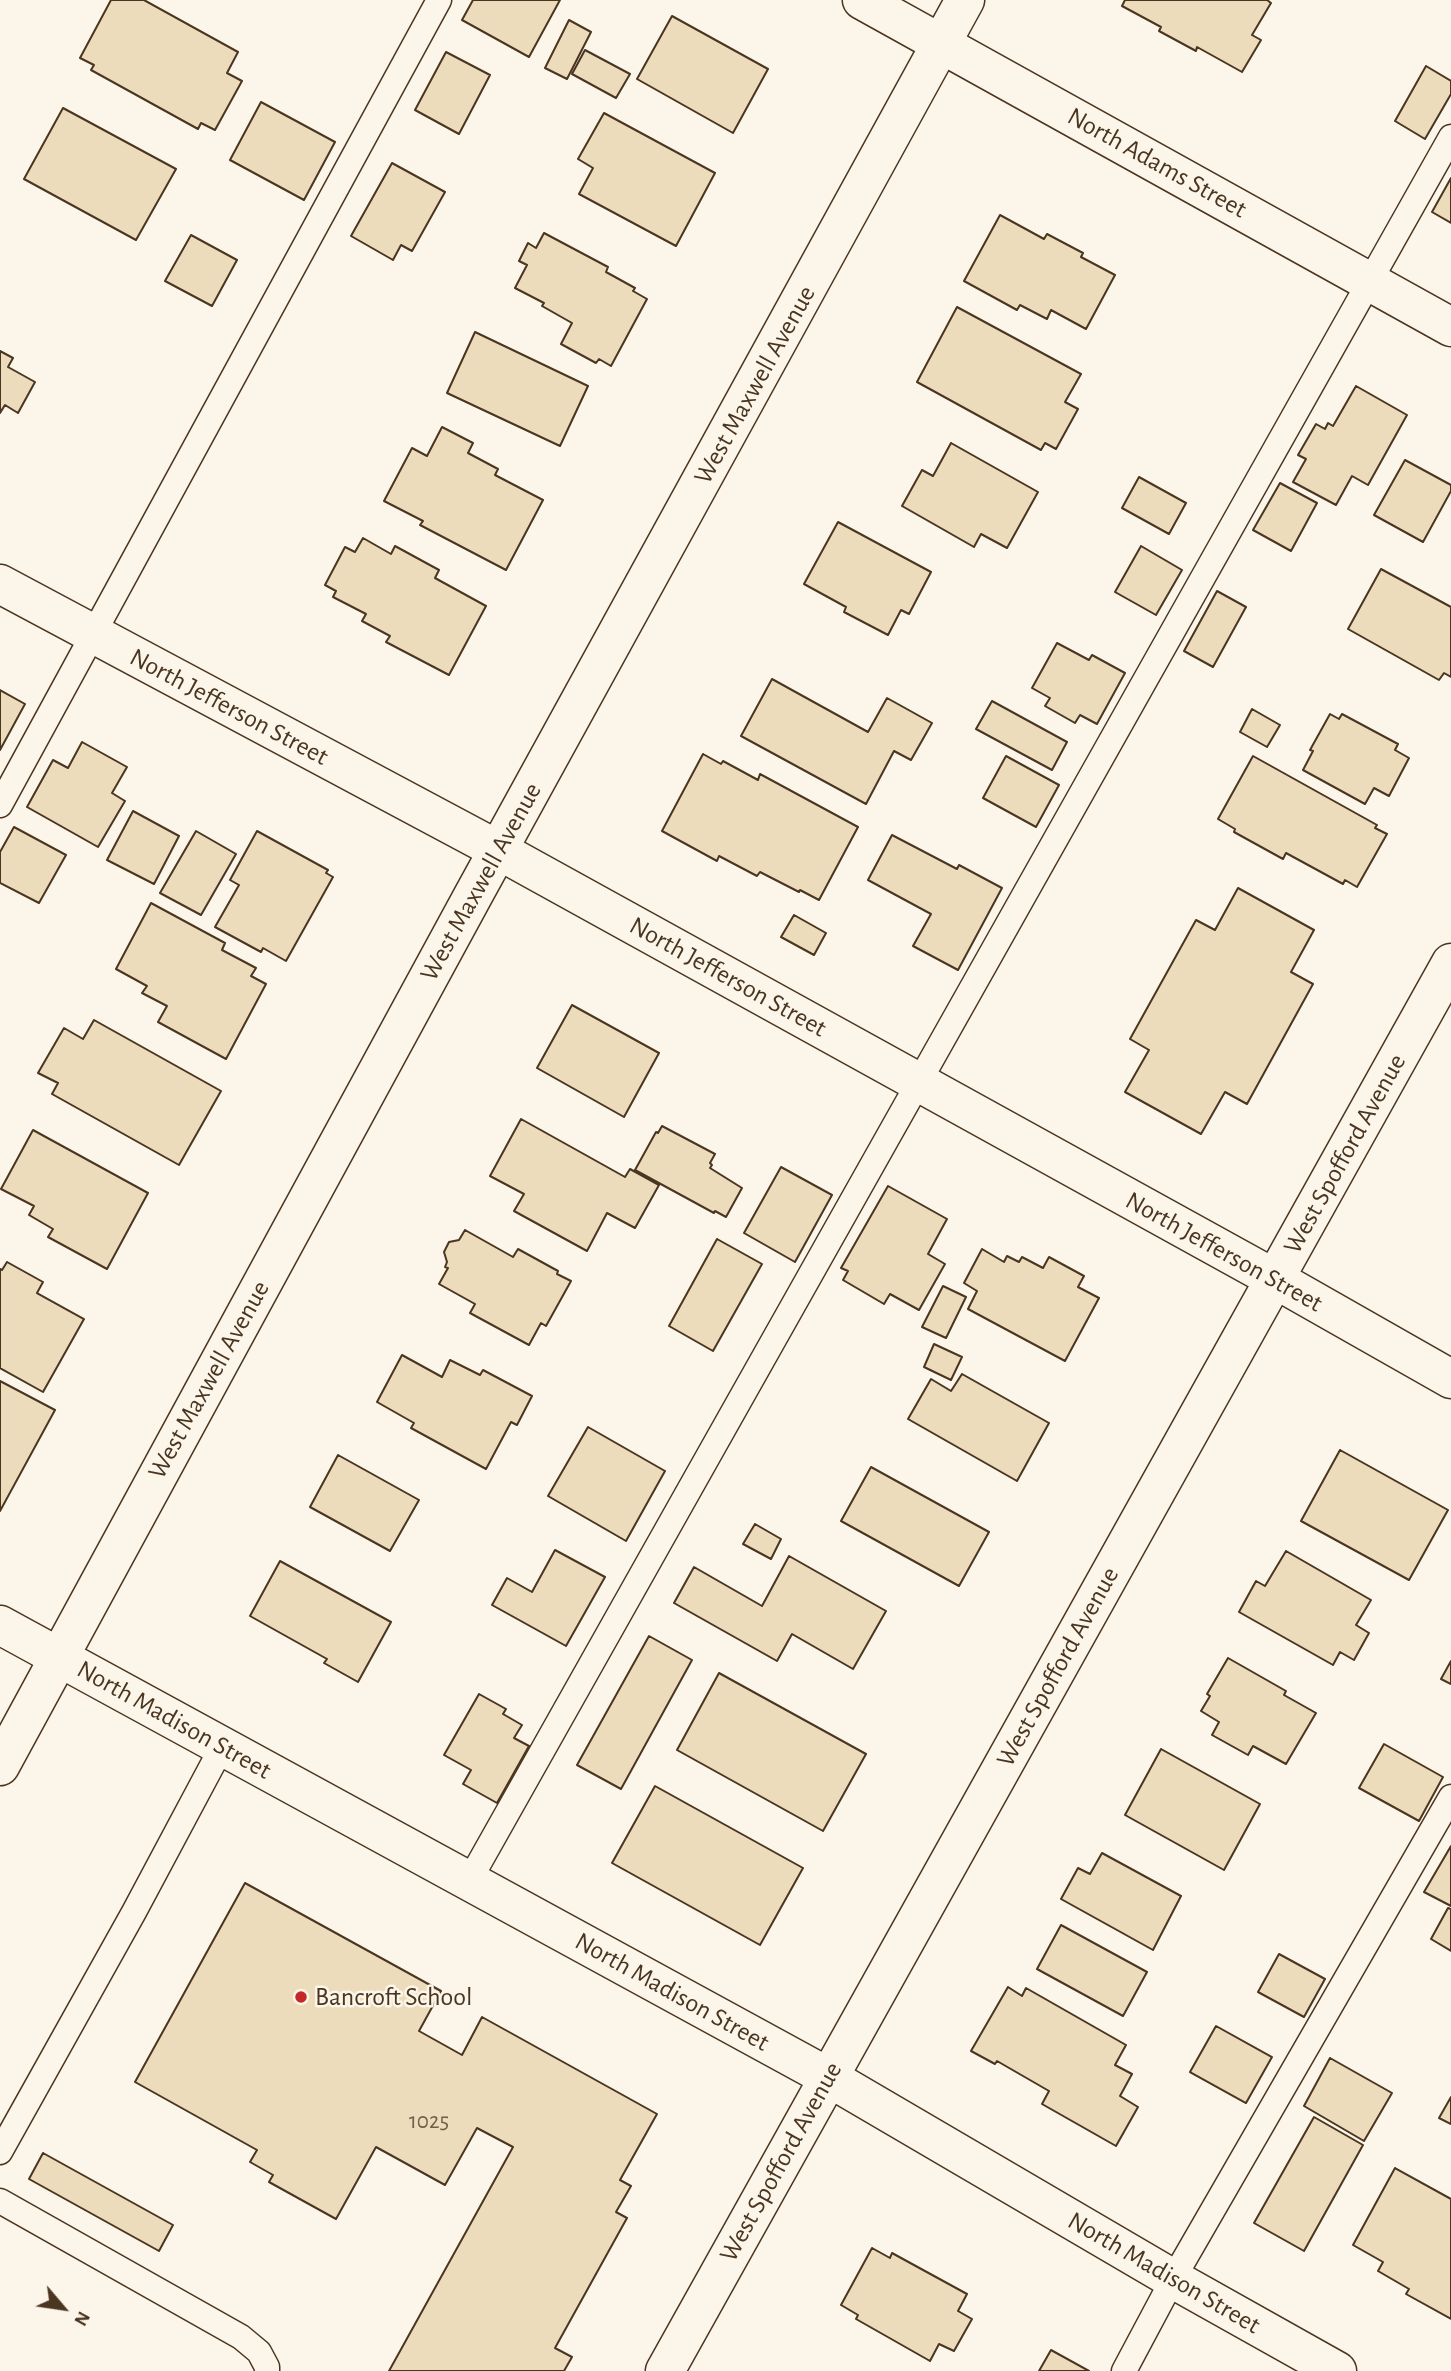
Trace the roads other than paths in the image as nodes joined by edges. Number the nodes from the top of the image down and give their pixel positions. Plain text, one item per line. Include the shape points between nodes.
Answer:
1 (439, 0) edge
2 (862, 0) edge
3 (965, 0) edge
4 (942, 43) junction
5 (1451, 137) edge
6 (1371, 282) junction
7 (1451, 327) edge
8 (0, 584) edge
9 (94, 634) junction
10 (0, 805) edge
11 (498, 850) junction
12 (1451, 963) edge
13 (919, 1083) junction
14 (1275, 1279) junction
15 (1451, 1379) edge
16 (0, 1625) edge
17 (58, 1657) junction
18 (222, 1747) junction
19 (0, 1766) edge
20 (1451, 1797) edge
21 (469, 1881) junction
22 (828, 2077) junction
23 (0, 2152) edge
24 (0, 2202) edge
25 (1173, 2279) junction
26 (267, 2371) edge
27 (665, 2371) edge
28 (1124, 2371) edge
29 (1337, 2371) edge

1 - 9 lane
2 - 4 street, North Adams Street
3 - 4 street, West Maxwell Avenue
4 - 6 street, North Adams Street
4 - 11 street, West Maxwell Avenue
5 - 6 lane
6 - 7 street, North Adams Street
6 - 13 lane
8 - 9 street, North Jefferson Street
9 - 10 lane
9 - 11 street, North Jefferson Street
11 - 13 street, North Jefferson Street
11 - 17 street, West Maxwell Avenue
12 - 14 street, West Spofford Avenue
13 - 14 street, North Jefferson Street
13 - 21 lane
14 - 15 street, North Jefferson Street
14 - 22 street, West Spofford Avenue
16 - 17 street, North Madison Street
17 - 18 street, North Madison Street
17 - 19 street, West Maxwell Avenue
18 - 21 street, North Madison Street
18 - 23 lane
20 - 25 lane
21 - 22 street, North Madison Street
22 - 25 street, North Madison Street
22 - 27 street, West Spofford Avenue
24 - 26 lane via 242,2337 259,2352
25 - 28 lane
25 - 29 street, North Madison Street

